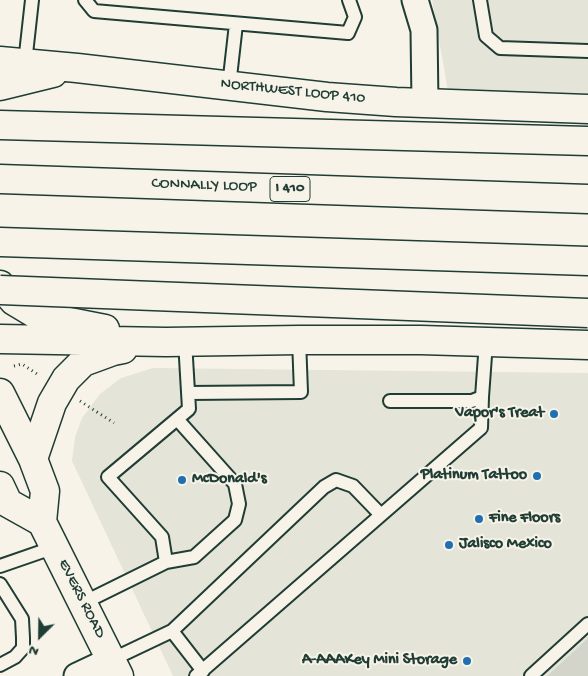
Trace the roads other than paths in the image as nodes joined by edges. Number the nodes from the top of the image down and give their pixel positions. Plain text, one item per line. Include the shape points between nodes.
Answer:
1 (32, 0) edge
2 (85, 0) edge
3 (349, 0) edge
4 (415, 0) edge
5 (480, 0) edge
6 (236, 24) junction
7 (588, 51) edge
8 (13, 62) edge
9 (77, 68) junction
10 (0, 86) edge
11 (229, 86) junction
12 (425, 103) junction
13 (588, 109) edge
14 (0, 125) edge
15 (588, 141) edge
16 (9, 180) edge
17 (588, 199) edge
18 (0, 242) edge
19 (588, 261) edge
20 (0, 285) edge
21 (0, 290) edge
22 (588, 313) edge
23 (0, 339) edge
24 (299, 340) junction
25 (175, 341) junction
26 (486, 342) junction
27 (588, 345) edge
28 (0, 393) edge
29 (188, 393) junction
30 (482, 396) junction
31 (390, 401) dead end
32 (177, 418) junction
33 (33, 459) junction
34 (3, 498) edge
35 (381, 515) junction
36 (42, 522) junction
37 (55, 547) junction
38 (166, 562) junction
39 (0, 566) edge
40 (0, 584) edge
41 (83, 603) junction
42 (588, 624) edge
43 (172, 631) junction
44 (0, 665) edge
45 (115, 668) edge
46 (200, 673) edge
47 (77, 676) edge
48 (531, 676) edge

1 - 8 lane
2 - 6 lane via 94,11
3 - 6 lane via 355,17 348,33
4 - 12 street via 424,30
5 - 7 lane via 486,36 500,48
6 - 11 lane
8 - 9 main road, NORTHWEST LOOP 410
9 - 10 main road
9 - 11 main road, NORTHWEST LOOP 410
11 - 12 main road, NORTHWEST LOOP 410
12 - 13 main road, NORTHWEST LOOP 410
14 - 15 main road
16 - 17 main road, CONNALLY LOOP / I 410
18 - 19 main road
20 - 25 main road via 14,301 39,316
21 - 22 main road, bridge
23 - 25 main road
24 - 25 main road
24 - 26 main road
24 - 29 lane via 301,392
25 - 29 lane
25 - 33 main road via 112,351 84,362 66,379 52,403
26 - 27 main road
26 - 30 lane
28 - 33 main road
29 - 32 lane via 189,408
30 - 31 lane via 472,401
30 - 35 lane via 481,428
32 - 38 lane via 108,477 162,537
32 - 38 lane via 236,484 239,504 235,520 194,557
33 - 36 main road via 45,491
34 - 36 main road
35 - 43 lane via 353,486 336,480 324,487
35 - 46 lane
36 - 37 main road, EVERS ROAD
37 - 39 lane
37 - 41 main road, EVERS ROAD
38 - 41 lane
40 - 44 lane via 22,619 24,638 23,648 15,657
41 - 45 main road, EVERS ROAD
42 - 48 lane
43 - 45 lane
43 - 46 lane
45 - 47 street

